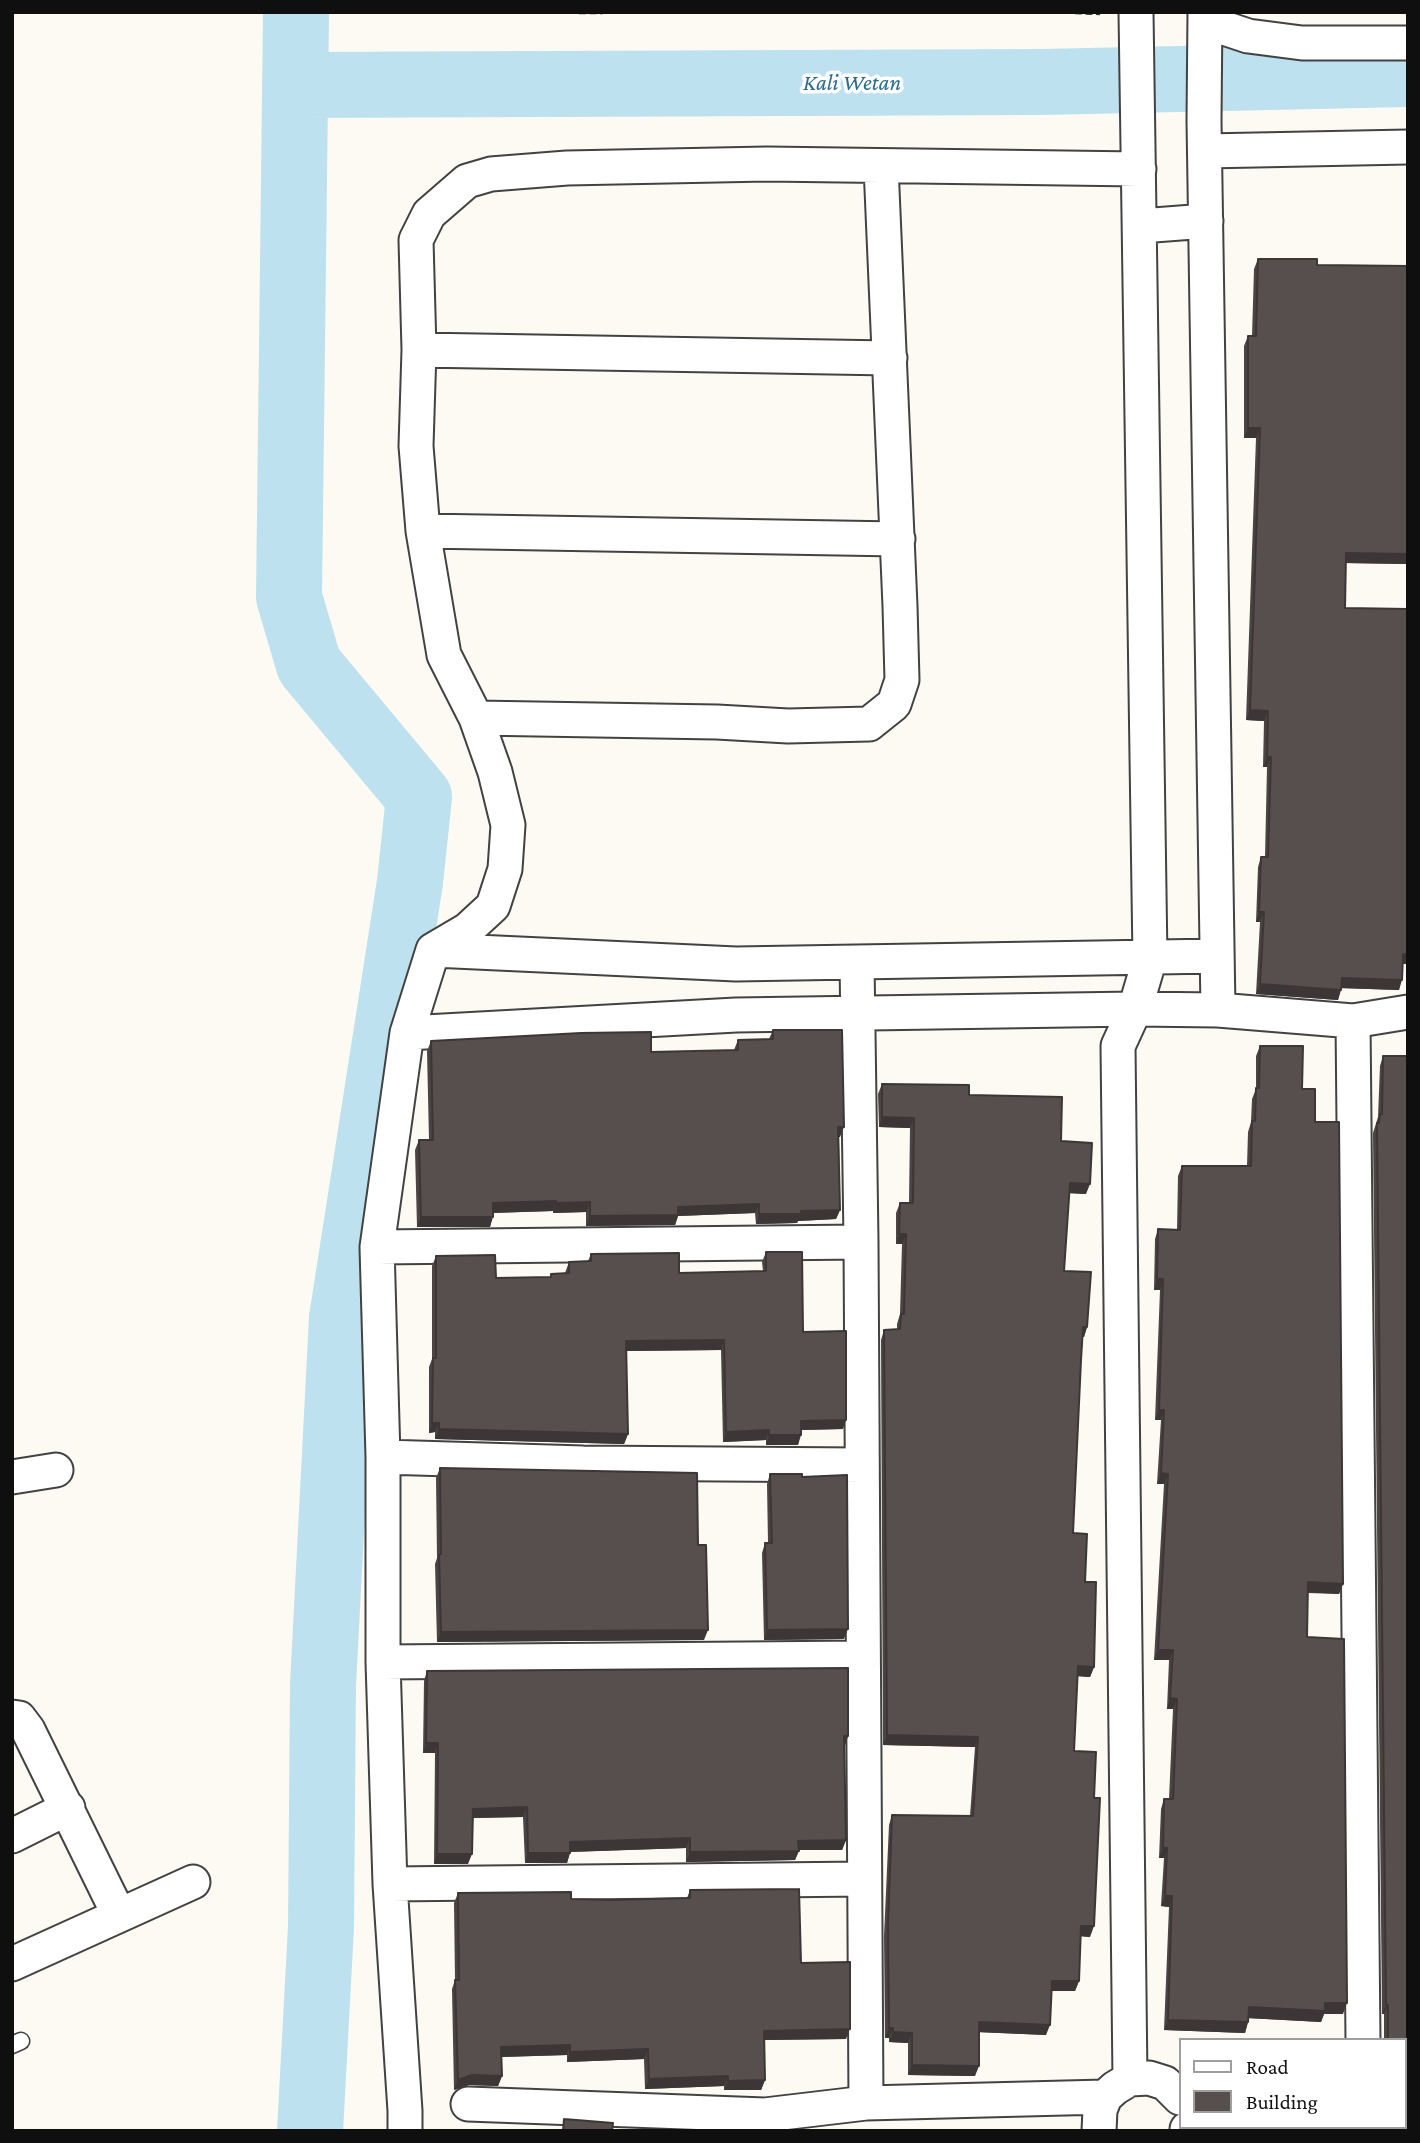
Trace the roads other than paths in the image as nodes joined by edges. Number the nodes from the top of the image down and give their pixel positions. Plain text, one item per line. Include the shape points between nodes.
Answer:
1 (1136, 12) edge
2 (1205, 27) edge
3 (1408, 43) edge
4 (1204, 136) junction
5 (1408, 147) edge
6 (1139, 154) junction
7 (881, 166) junction
8 (1206, 221) junction
9 (1141, 226) junction
10 (419, 350) junction
11 (890, 358) junction
12 (423, 531) junction
13 (898, 539) junction
14 (476, 718) junction
15 (433, 950) junction
16 (1217, 956) junction
17 (1150, 958) junction
18 (857, 962) junction
19 (1135, 1009) junction
20 (1218, 1010) junction
21 (858, 1012) junction
22 (1408, 1012) edge
23 (1353, 1021) junction
24 (407, 1032) junction
25 (861, 1242) junction
26 (377, 1247) junction
27 (383, 1457) junction
28 (861, 1465) junction
29 (56, 1470) dead end
30 (12, 1477) edge
31 (863, 1658) junction
32 (383, 1662) junction
33 (12, 1717) edge
34 (68, 1808) junction
35 (12, 1836) edge
36 (864, 1879) junction
37 (193, 1882) dead end
38 (390, 1884) junction
39 (119, 1915) junction
40 (12, 1964) edge
41 (1363, 2038) edge
42 (1118, 2088) junction
43 (866, 2103) junction
44 (468, 2104) dead end
45 (1178, 2108) edge
46 (944, 2117) edge
47 (761, 2123) edge
48 (405, 2131) edge
49 (1099, 2131) edge

1 - 6 street
2 - 3 street via 1302,43
2 - 4 street
4 - 5 street
4 - 8 street
6 - 7 street
6 - 9 street
7 - 10 street via 567,168 491,174 467,181 429,214 416,240
7 - 11 street
8 - 9 street
8 - 16 street
9 - 17 street
10 - 11 street
10 - 12 street via 416,446
11 - 13 street
12 - 13 street
12 - 14 street via 444,655
13 - 14 street via 902,680 894,704 869,724
14 - 15 street via 508,825 505,869 493,906 467,930
15 - 18 street via 736,964
15 - 24 street
16 - 17 street
16 - 20 street
17 - 18 street
17 - 19 street
18 - 21 street
19 - 20 street
19 - 21 street
19 - 42 street via 1118,1046
20 - 23 street
21 - 24 street
21 - 25 street
22 - 23 street
23 - 41 street
24 - 26 street
25 - 26 street
25 - 28 street
26 - 27 street
27 - 28 street
27 - 32 street
28 - 31 street
29 - 30 street
31 - 32 street
31 - 36 street
32 - 38 street
33 - 34 street via 19,1718 28,1730
34 - 35 street
34 - 39 street
36 - 38 street
36 - 43 street
37 - 39 street
38 - 48 street
39 - 40 street
42 - 45 street via 1149,2078 1165,2083
42 - 46 street
42 - 49 street via 1100,2110
43 - 46 street
43 - 47 street
44 - 47 street

